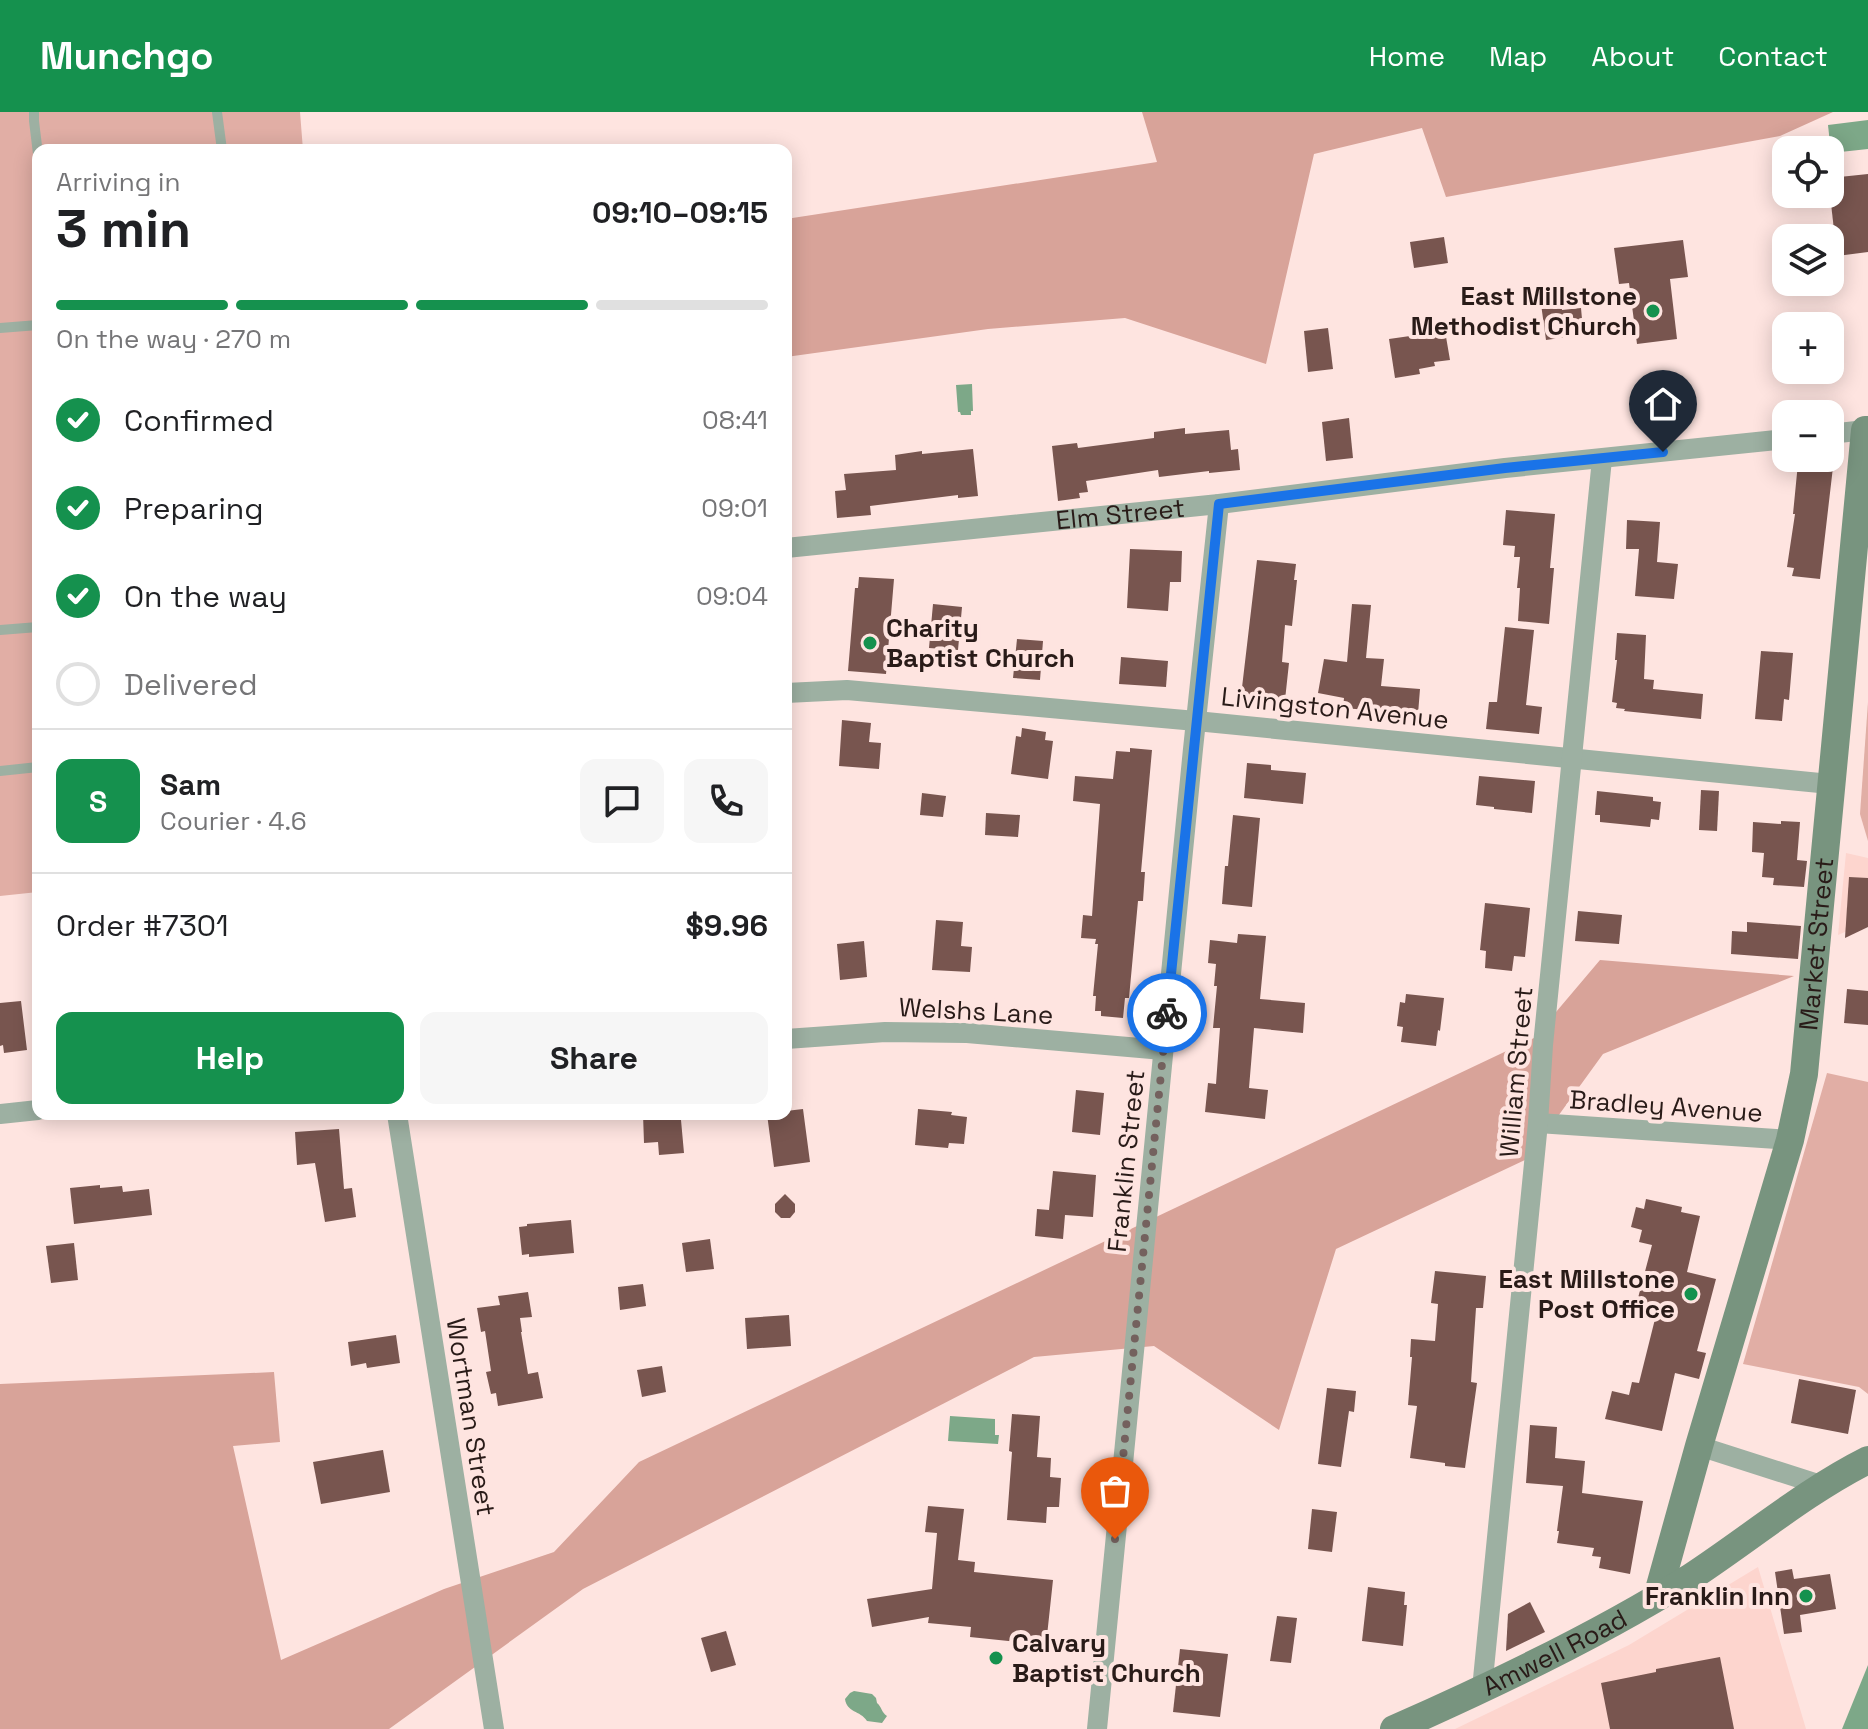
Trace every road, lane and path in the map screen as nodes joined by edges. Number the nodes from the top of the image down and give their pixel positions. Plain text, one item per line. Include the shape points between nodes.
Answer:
1 (34, 112) edge
2 (217, 112) edge
3 (37, 144) edge
4 (221, 144) edge
5 (32, 325) edge
6 (0, 328) edge
7 (1866, 430) edge
8 (1844, 432) edge
9 (1772, 441) edge
10 (1602, 459) junction
11 (1219, 504) junction
12 (792, 547) edge
13 (32, 627) edge
14 (0, 630) edge
15 (792, 693) edge
16 (1196, 721) junction
17 (1571, 758) junction
18 (32, 768) edge
19 (0, 771) edge
20 (1830, 784) junction
21 (792, 1039) edge
22 (1163, 1050) junction
23 (32, 1111) edge
24 (0, 1114) edge
25 (398, 1120) edge
26 (1538, 1123) junction
27 (1790, 1140) junction
28 (1699, 1446) junction
29 (1868, 1460) edge
30 (1824, 1486) junction
31 (1657, 1597) junction
32 (1482, 1689) junction
33 (494, 1729) edge
34 (1097, 1729) edge
35 (1394, 1729) edge

1 - 3 lane
2 - 4 lane
5 - 6 lane
7 - 8 street
7 - 20 street, Market Street
9 - 10 street, Elm Street
10 - 11 street, Elm Street
10 - 17 street, William Street
11 - 12 street, Elm Street
11 - 16 street, Franklin Street
13 - 14 lane
15 - 16 street, Livingston Avenue via 847,690
16 - 17 street, Livingston Avenue
16 - 22 street, Franklin Street
17 - 20 street, Livingston Avenue
17 - 26 street, William Street
18 - 19 lane
20 - 27 street, Market Street via 1804,1074
21 - 22 street, Welshs Lane via 967,1033
22 - 34 street, Franklin Street
23 - 24 street
25 - 33 street, Wortman Street
26 - 27 street, Bradley Avenue
26 - 32 street, William Street
27 - 28 street, Market Street
28 - 30 street
28 - 31 street, Market Street
29 - 30 street, Amwell Road
30 - 31 street, Amwell Road
31 - 32 street, Amwell Road
32 - 35 street, Amwell Road

